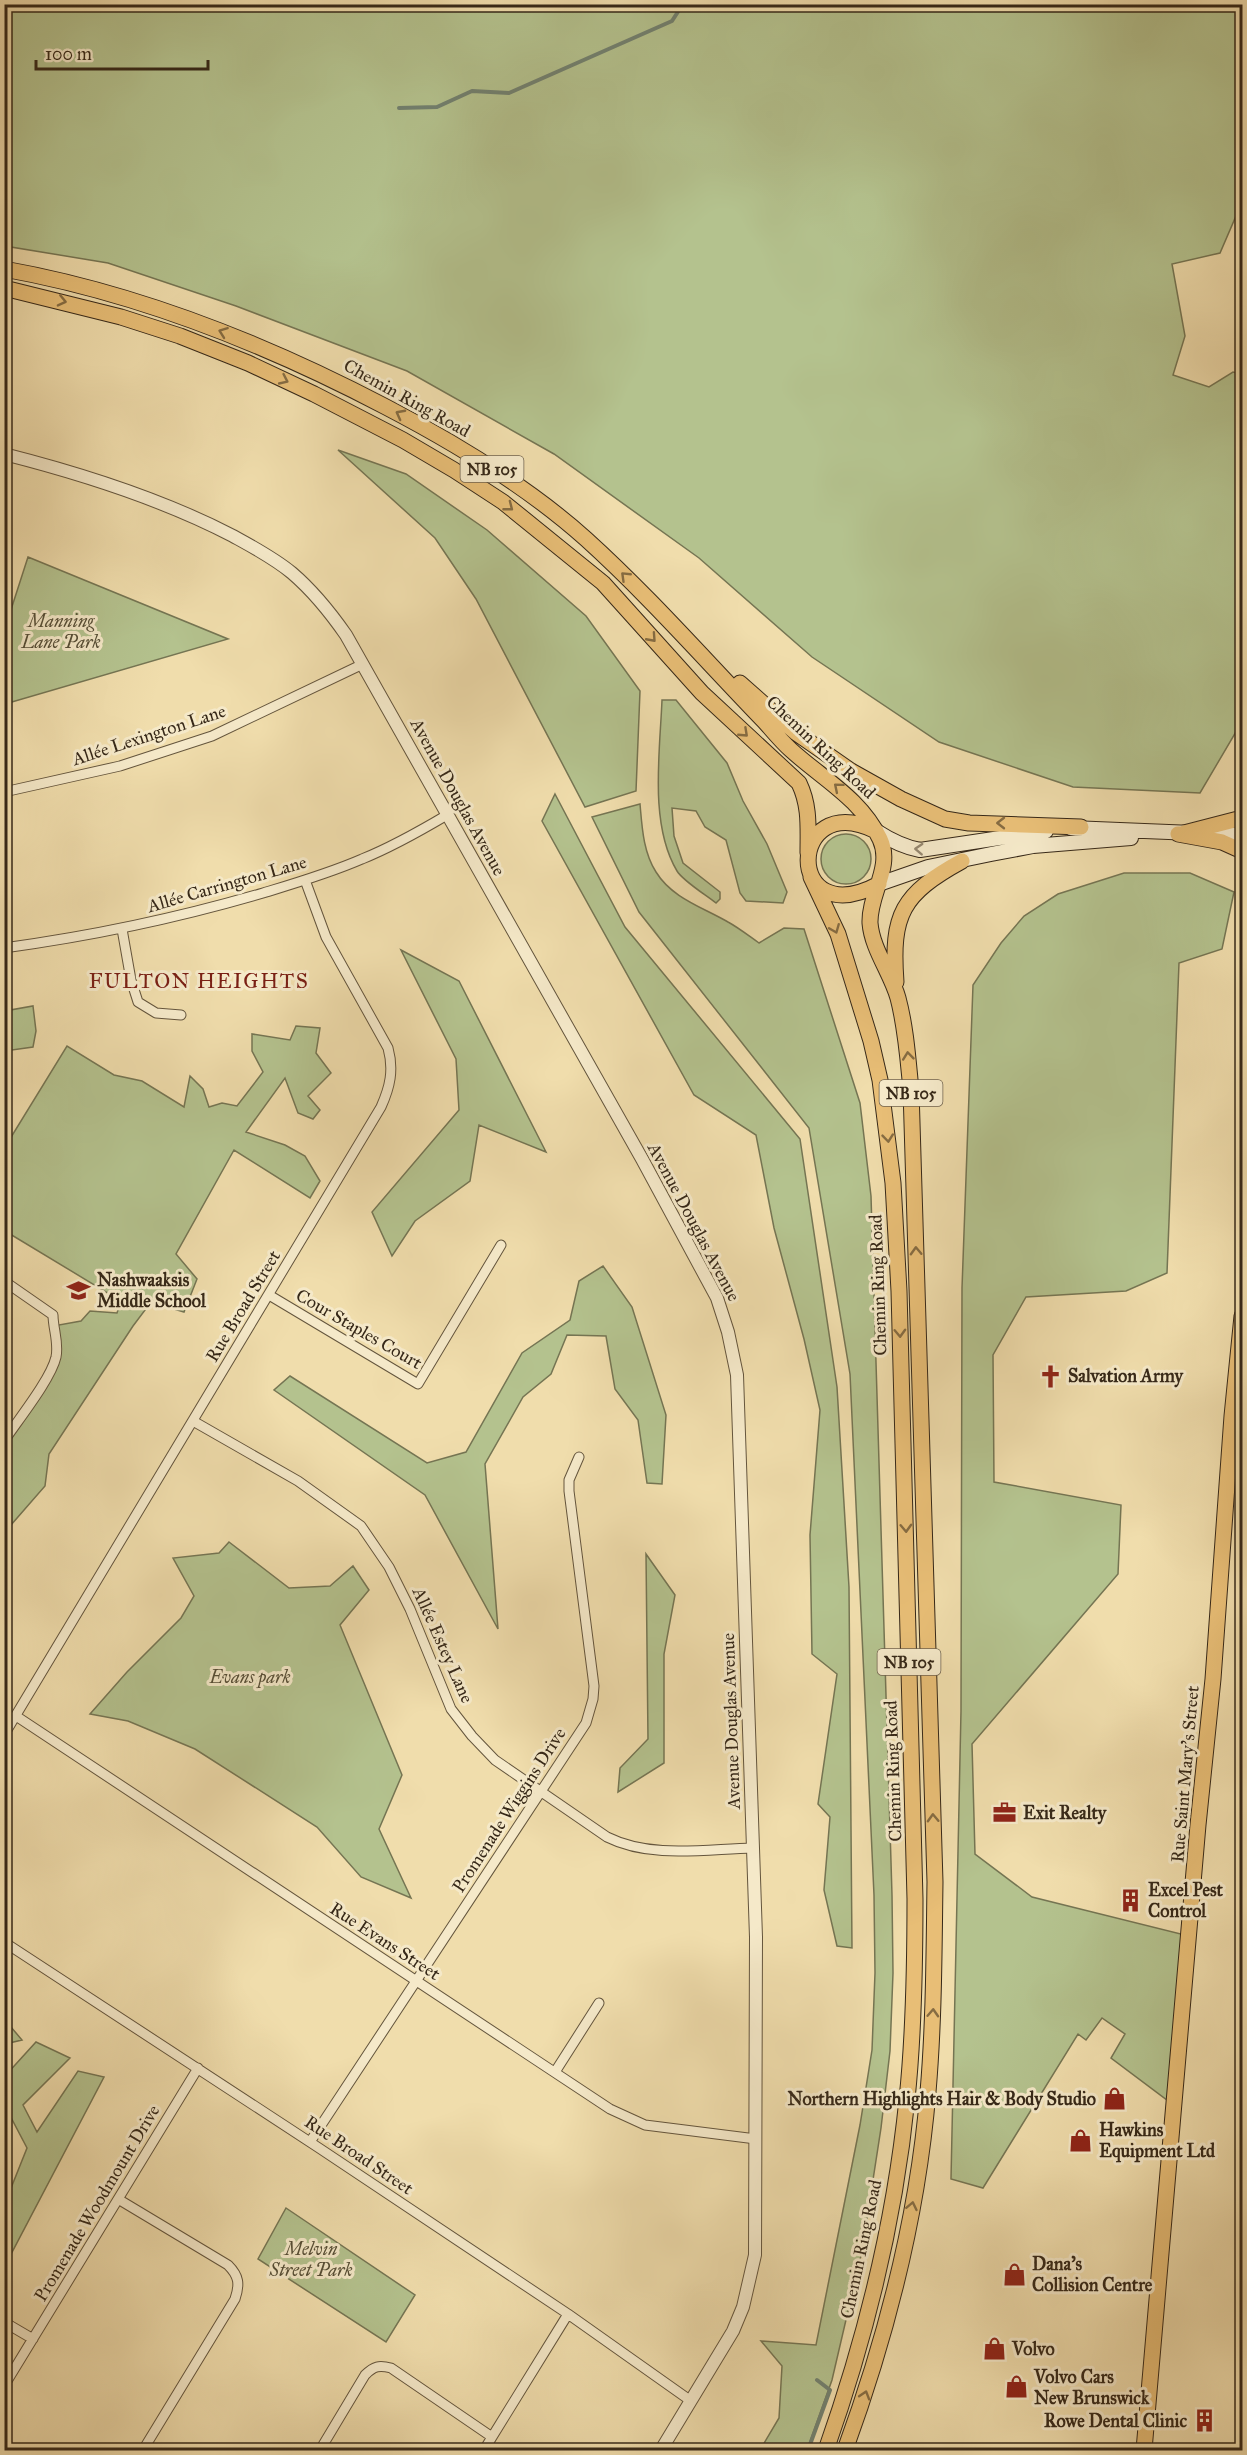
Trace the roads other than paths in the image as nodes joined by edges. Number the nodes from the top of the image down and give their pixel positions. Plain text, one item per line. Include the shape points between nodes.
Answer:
1 (4, 268) edge
2 (4, 288) edge
3 (4, 454) edge
4 (656, 606) junction
5 (363, 664) junction
6 (4, 792) edge
7 (447, 815) junction
8 (1242, 818) edge
9 (1081, 827) junction
10 (876, 831) junction
11 (1178, 834) junction
12 (1242, 835) edge
13 (1242, 851) edge
14 (808, 853) junction
15 (962, 861) junction
16 (811, 877) junction
17 (305, 880) junction
18 (879, 884) junction
19 (122, 929) junction
20 (4, 948) edge
21 (898, 997) junction
22 (181, 1015) dead end
23 (501, 1245) dead end
24 (4, 1281) edge
25 (269, 1295) junction
26 (1242, 1316) edge
27 (193, 1421) junction
28 (4, 1441) edge
29 (579, 1457) dead end
30 (16, 1716) junction
31 (4, 1736) edge
32 (540, 1792) junction
33 (753, 1848) junction
34 (4, 1942) edge
35 (415, 1981) junction
36 (599, 2003) dead end
37 (198, 2068) junction
38 (555, 2072) junction
39 (756, 2139) junction
40 (310, 2142) junction
41 (118, 2199) junction
42 (568, 2314) junction
43 (4, 2322) edge
44 (33, 2339) junction
45 (4, 2386) edge
46 (692, 2400) junction
47 (492, 2437) junction
48 (143, 2451) edge
49 (320, 2451) edge
50 (484, 2451) edge
51 (661, 2451) edge
52 (826, 2451) edge
53 (845, 2451) edge
54 (1144, 2451) edge

4 -> 1 main road, Chemin Ring Road / NB 105 via 585,537 519,486 439,435 341,383 258,345 137,300
2 -> 14 main road, NB 105 via 122,317 248,363 403,440 503,502 603,583 702,693 799,783 808,812
3 - 5 street, Avenue Douglas Avenue via 125,490 196,518 260,550 291,572 323,603
9 -> 4 main road via 969,823 945,819 902,799 851,771 795,732
10 -> 4 main road, Chemin Ring Road / NB 105 via 862,808 791,750
5 - 6 street, Allée Lexington Lane via 213,736 120,766
5 - 7 street, Avenue Douglas Avenue
7 - 17 street, Allée Carrington Lane via 362,860
7 - 33 street, Avenue Douglas Avenue via 642,1159 717,1298 728,1332 737,1375
8 - 11 main road
9 -> 10 main road via 920,850 893,842
9 - 11 main road
10 - 14 main road via 855,822 829,826 819,832
10 - 18 main road via 885,862
11 - 12 main road
11 - 13 main road via 1222,842
11 - 15 main road via 1033,846
14 - 16 main road
15 - 18 main road via 928,867
15 - 21 main road via 920,887 905,905 896,929 894,950
16 - 18 main road via 826,892 840,896 859,894
16 -> 52 main road, Chemin Ring Road / NB 105 via 838,934 871,1041 893,1183 915,1899 915,1999 908,2099 897,2175 871,2305
17 - 19 street, Allée Carrington Lane via 216,907
17 - 25 street, Rue Broad Street via 326,937 388,1048 392,1077 381,1107
18 - 21 main road, NB 105 via 871,906 871,928
19 - 20 street, Allée Carrington Lane
19 - 22 street via 138,1002 156,1013
53 -> 21 main road, NB 105 via 888,2316 916,2185 928,2093 934,1986 911,1090
23 - 25 street, Cour Staples Court via 418,1384
24 - 28 street via 53,1315 57,1345 49,1373
25 - 27 street, Rue Broad Street
26 - 54 main road, Rue Saint Mary's Street
27 - 30 street, Rue Broad Street
27 - 32 street, Allée Estey Lane via 298,1481 361,1527 389,1567 410,1609 451,1709 495,1760
29 - 32 street, Promenade Wiggins Drive via 569,1480 569,1491 593,1699 586,1723
30 - 31 street, Rue Broad Street
30 - 35 street, Rue Evans Street
32 - 33 street, Allée Estey Lane via 607,1837 636,1849
32 - 35 street, Promenade Wiggins Drive
33 - 39 street, Avenue Douglas Avenue
34 - 37 street, Rue Broad Street
35 - 38 street, Rue Evans Street
35 - 40 street, Promenade Wiggins Drive
36 - 38 street
37 - 40 street, Rue Broad Street
37 - 41 street, Promenade Woodmount Drive
38 - 39 street, Rue Evans Street via 610,2109 645,2125
39 - 46 street, Avenue Douglas Avenue via 756,2230 750,2282 733,2331
40 - 42 street, Rue Broad Street
41 - 44 street, Promenade Woodmount Drive
41 - 48 street via 228,2265 236,2274 239,2287
42 - 46 street, Rue Broad Street
42 - 47 street
43 - 44 street
44 - 45 street, Promenade Woodmount Drive
46 - 51 street, Avenue Douglas Avenue
47 - 49 street via 391,2368 381,2366 365,2375
47 - 50 street

